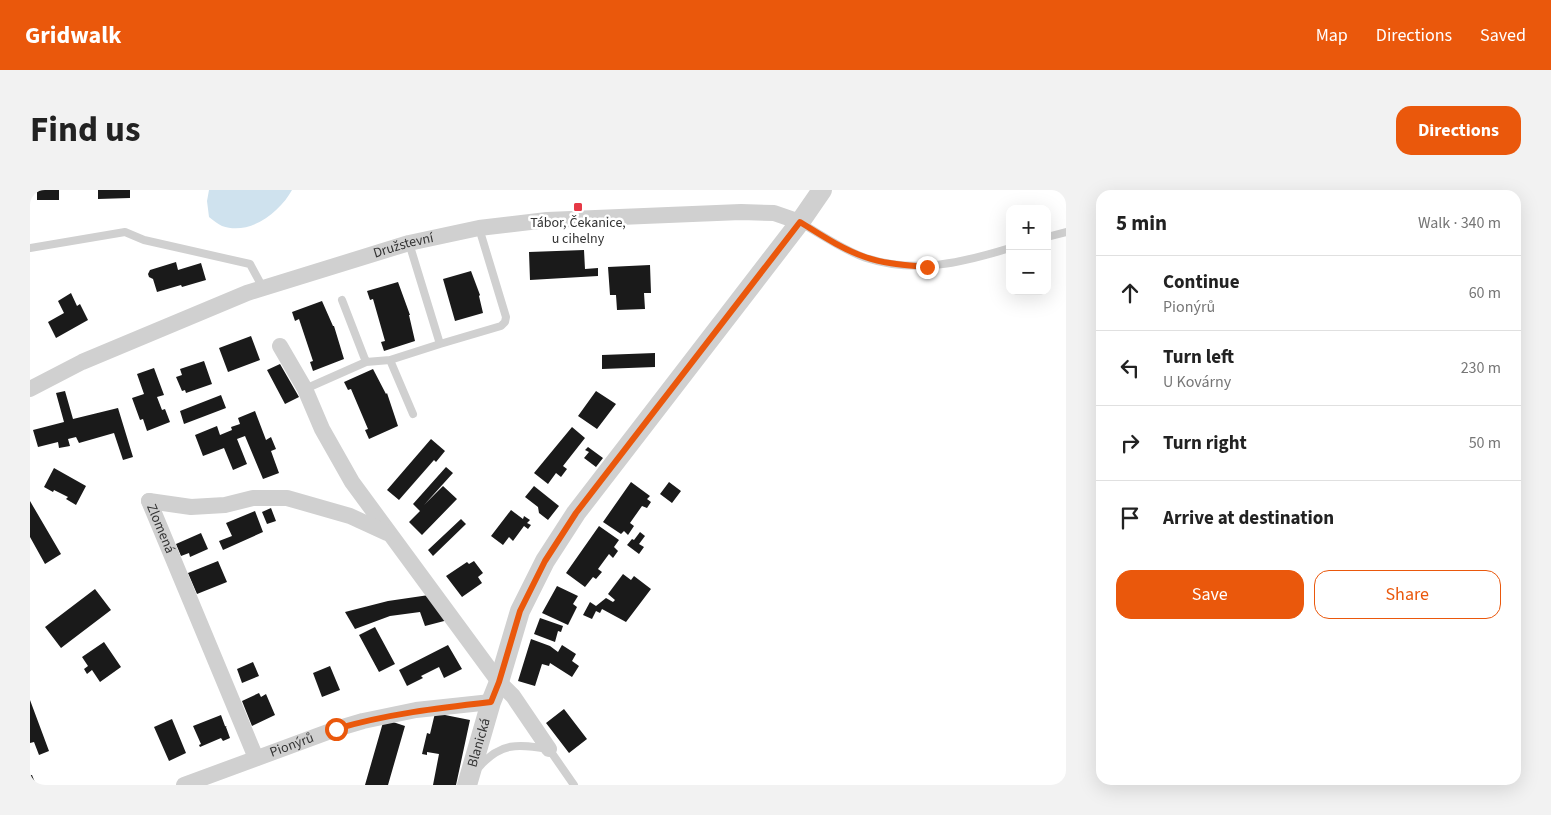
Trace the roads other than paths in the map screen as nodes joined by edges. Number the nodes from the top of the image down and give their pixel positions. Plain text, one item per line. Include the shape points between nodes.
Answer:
1 (822, 190) edge
2 (800, 222) junction
3 (479, 228) junction
4 (1066, 232) edge
5 (1051, 236) edge
6 (409, 243) junction
7 (30, 248) edge
8 (1006, 249) edge
9 (263, 288) junction
10 (342, 300) dead end
11 (440, 344) junction
12 (280, 346) dead end
13 (390, 360) junction
14 (366, 362) junction
15 (30, 389) edge
16 (305, 389) junction
17 (413, 414) dead end
18 (389, 534) junction
19 (499, 682) junction
20 (491, 702) junction
21 (549, 749) junction
22 (256, 758) junction
23 (468, 782) edge
24 (184, 785) edge
25 (574, 785) edge

1 - 2 street, Blanická
2 - 3 street, Družstevní via 774,213 741,212 547,220
2 - 8 lane via 865,258 896,264 927,267 952,264
2 - 19 street, Blanická via 576,513 545,561 520,611
3 - 6 street, Družstevní
3 - 11 lane via 505,322 501,326
4 - 5 lane
6 - 9 street, Družstevní
6 - 11 lane
7 - 9 lane via 125,232 144,240 250,264
9 - 15 street, Družstevní via 82,362
10 - 14 lane
11 - 13 lane
12 - 16 street, Zlomená
13 - 14 lane
13 - 17 lane
14 - 16 lane
16 - 18 street, Zlomená via 322,429 348,474
18 - 19 street, Zlomená
18 - 22 street, Zlomená via 350,516 287,498 253,498 225,505 191,507 149,500
19 - 20 street, Blanická
19 - 21 street, Zlomená via 513,696
20 - 22 street, Pionýrů via 416,710 364,721
20 - 23 street, Blanická
21 - 23 lane via 522,744 503,748 487,758
21 - 25 lane
22 - 24 street, Pionýrů

